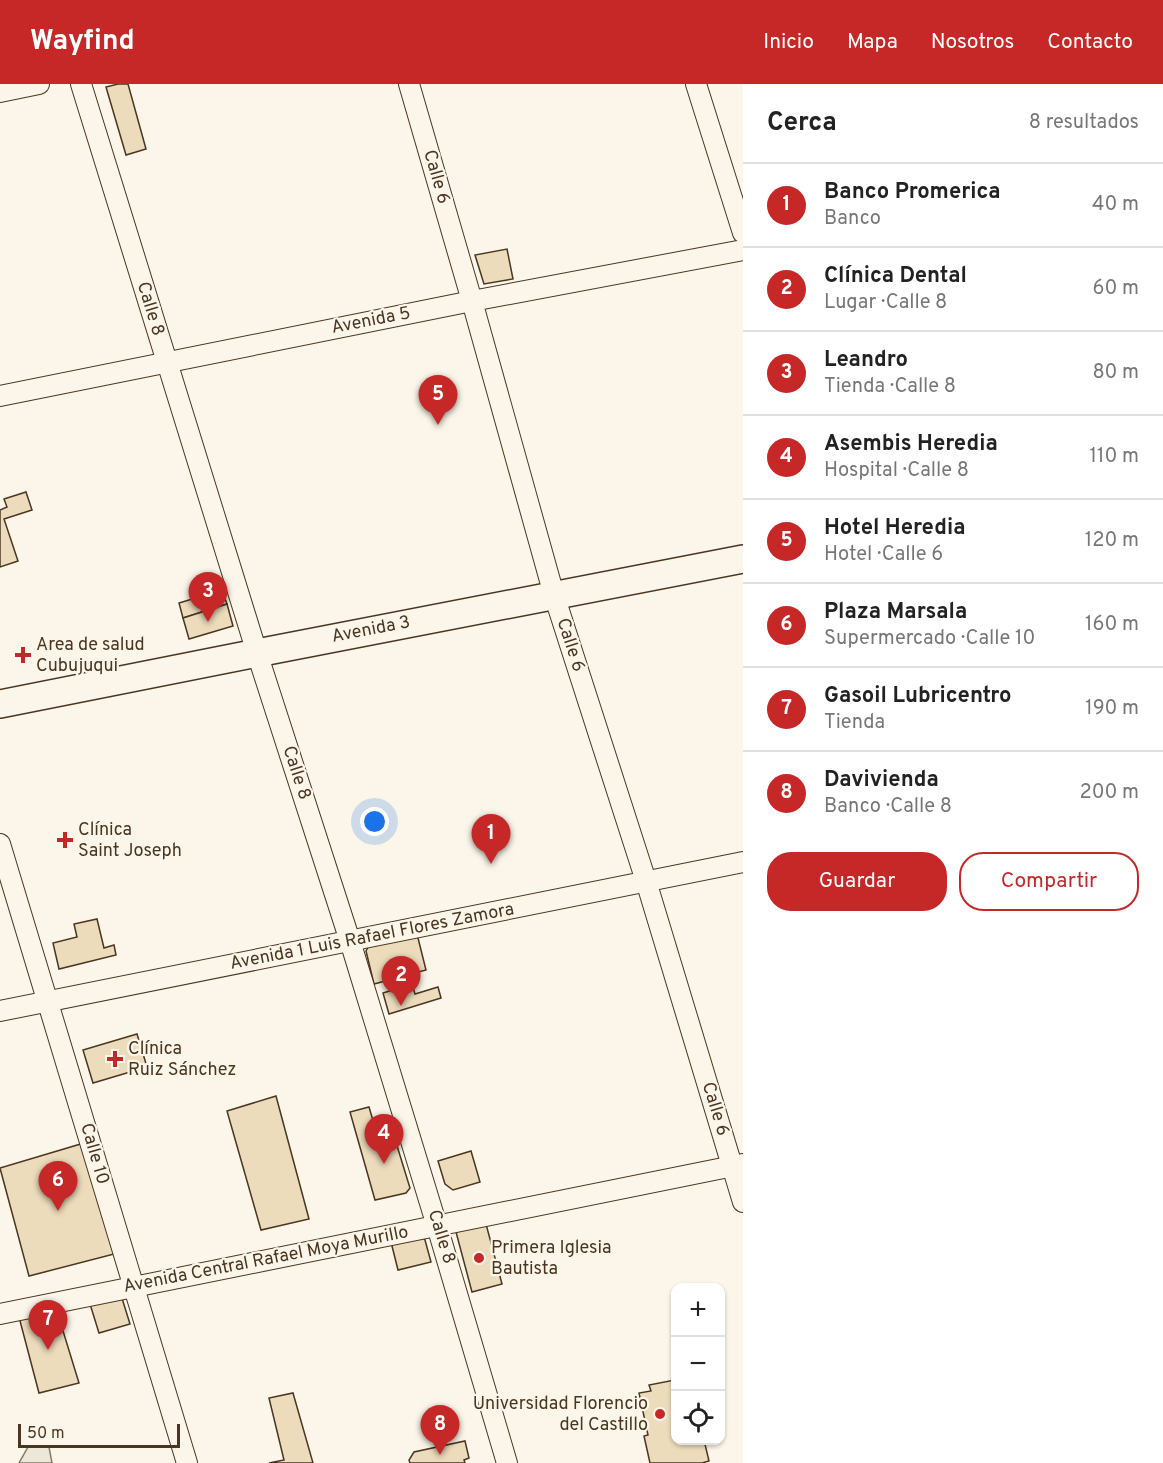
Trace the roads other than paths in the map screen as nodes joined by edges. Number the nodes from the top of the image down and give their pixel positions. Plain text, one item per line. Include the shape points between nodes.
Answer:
1 (39, 84) edge
2 (81, 84) edge
3 (409, 84) edge
4 (696, 84) edge
5 (0, 92) edge
6 (743, 233) edge
7 (743, 250) edge
8 (472, 301) junction
9 (166, 362) junction
10 (0, 396) edge
11 (743, 559) edge
12 (554, 595) junction
13 (257, 652) junction
14 (0, 704) edge
15 (0, 844) edge
16 (743, 862) edge
17 (646, 881) junction
18 (350, 941) junction
19 (49, 1001) junction
20 (0, 1011) edge
21 (738, 1166) edge
22 (743, 1202) edge
23 (437, 1226) junction
24 (132, 1287) junction
25 (0, 1314) edge
26 (187, 1463) edge
27 (507, 1463) edge

1 - 5 street
2 - 9 street, Calle 8
3 - 8 street, Calle 6
4 - 6 street
7 - 8 street, Avenida 5
8 - 9 street, Avenida 5
8 - 12 street, Calle 6
9 - 10 street, Avenida 5
9 - 13 street, Calle 8
11 - 12 street, Avenida 3
12 - 13 street, Avenida 3
12 - 17 street, Calle 6
13 - 14 street, Avenida 3
13 - 18 street, Calle 8
15 - 19 street, Calle 10
16 - 17 street, Avenida 1 Luis Rafael Flores Zamora
17 - 18 street, Avenida 1 Luis Rafael Flores Zamora
17 - 21 street, Calle 6
18 - 19 street, Avenida 1 Luis Rafael Flores Zamora
18 - 23 street, Calle 8
19 - 20 street, Avenida 1 Luis Rafael Flores Zamora
19 - 24 street, Calle 10
21 - 22 street, Calle 6
21 - 23 street, Avenida Central Rafael Moya Murillo
23 - 24 street, Avenida Central Rafael Moya Murillo
23 - 27 street, Calle 8
24 - 25 street, Avenida Central Rafael Moya Murillo
24 - 26 street, Calle 10

